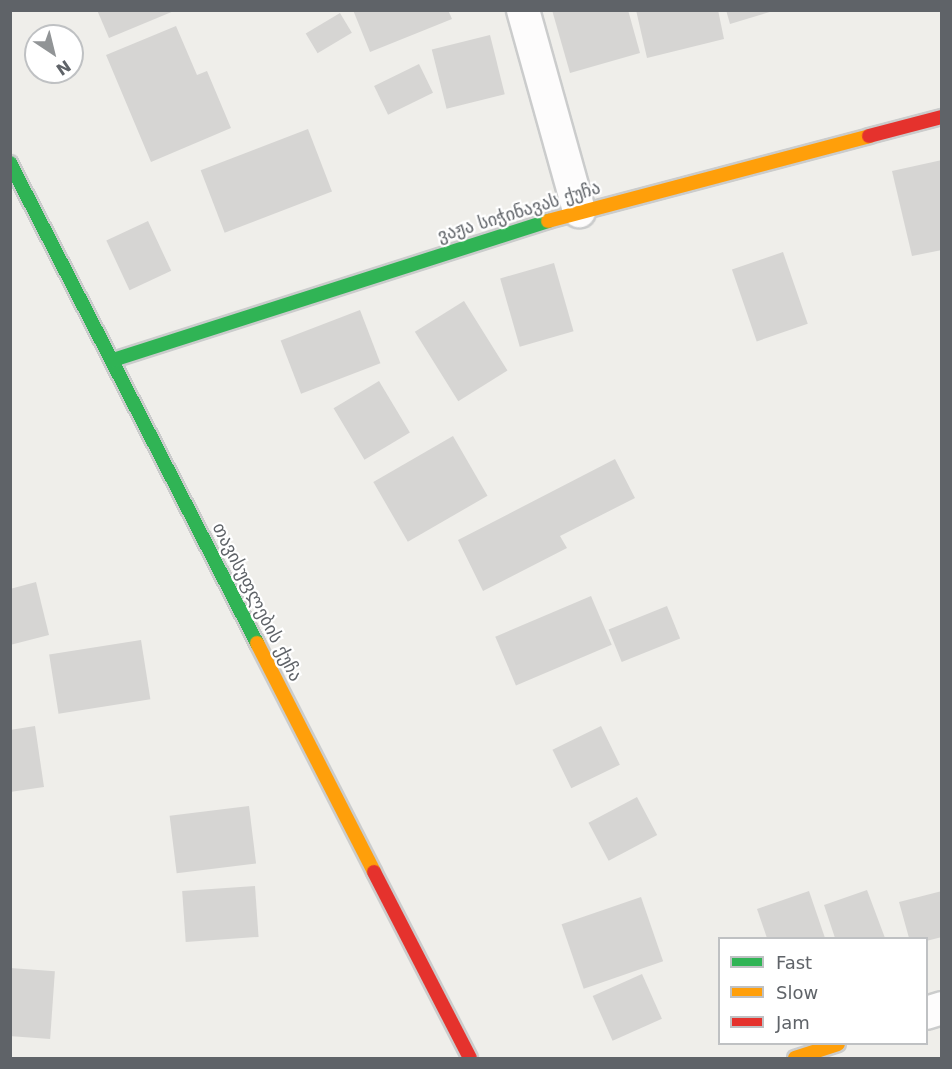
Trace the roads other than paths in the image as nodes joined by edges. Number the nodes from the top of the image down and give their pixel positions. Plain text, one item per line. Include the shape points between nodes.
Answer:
1 (523, 10) edge
2 (942, 117) edge
3 (10, 163) edge
4 (579, 211) junction
5 (113, 360) junction
6 (835, 1045) edge
7 (470, 1059) edge
8 (795, 1059) edge

1 - 4 street
2 - 4 main road, ვაჟა სიჭინავას ქუჩა
3 - 5 main road, თავისუფლების ქუჩა
4 - 5 main road, ვაჟა სიჭინავას ქუჩა
5 - 7 main road, თავისუფლების ქუჩა
6 - 8 main road

